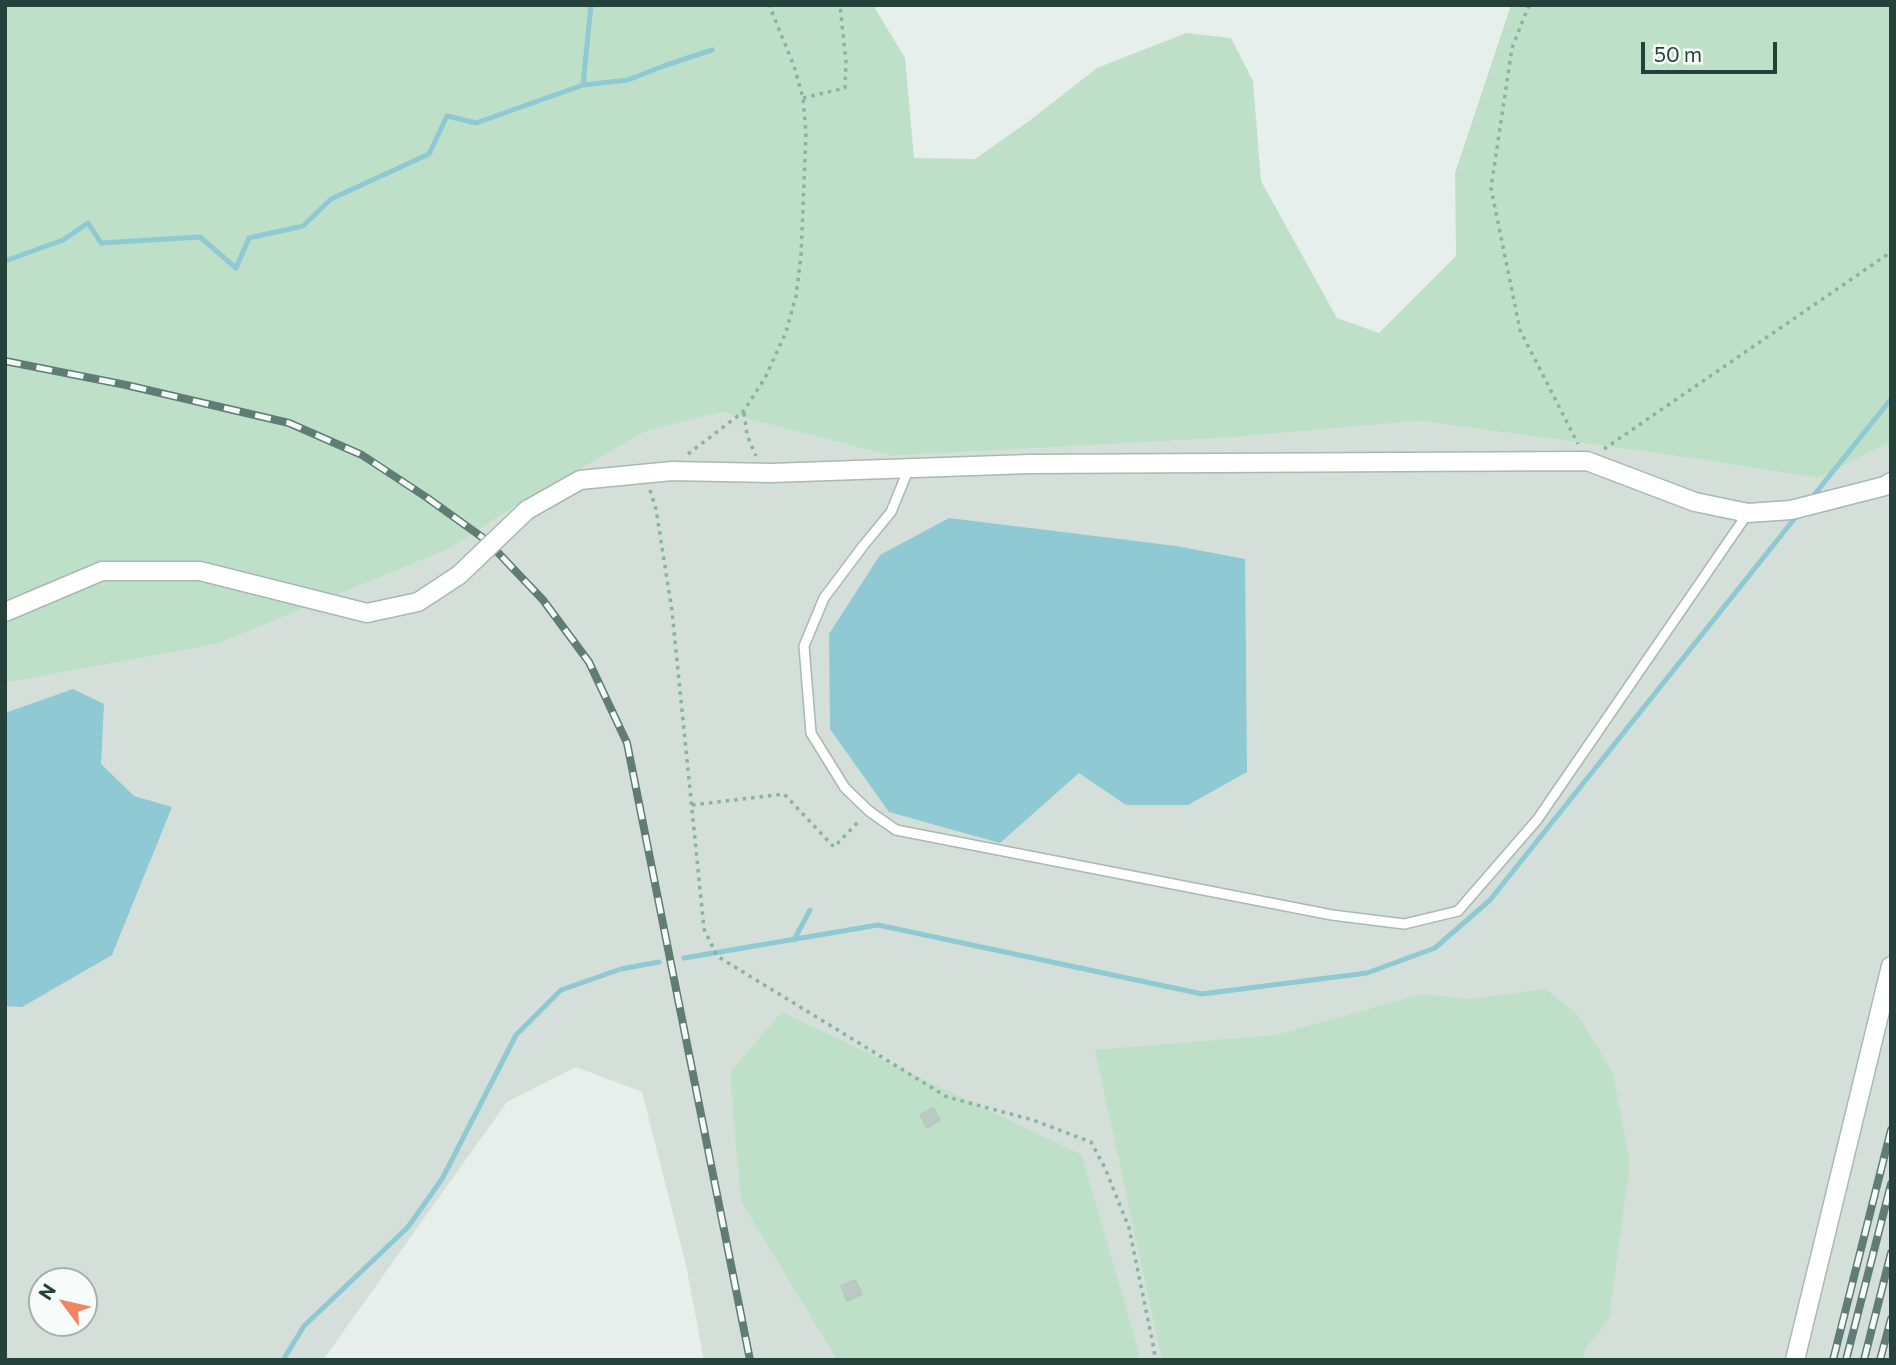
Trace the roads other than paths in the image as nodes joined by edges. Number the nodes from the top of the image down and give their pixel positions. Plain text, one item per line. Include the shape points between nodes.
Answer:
1 (909, 468) junction
2 (1891, 482) edge
3 (1748, 513) junction
4 (5, 612) edge
5 (1891, 966) edge
6 (1795, 1360) edge

1 - 3 street via 1587,461 1695,502
1 - 3 lane via 891,512 824,598 804,646 811,733 845,788 869,811 896,831 1332,915 1404,924 1458,911 1538,820
1 - 4 street, bridge via 672,471 580,480 527,510 459,575 418,602 367,613 200,571 102,571
2 - 3 street via 1791,510
5 - 6 street

